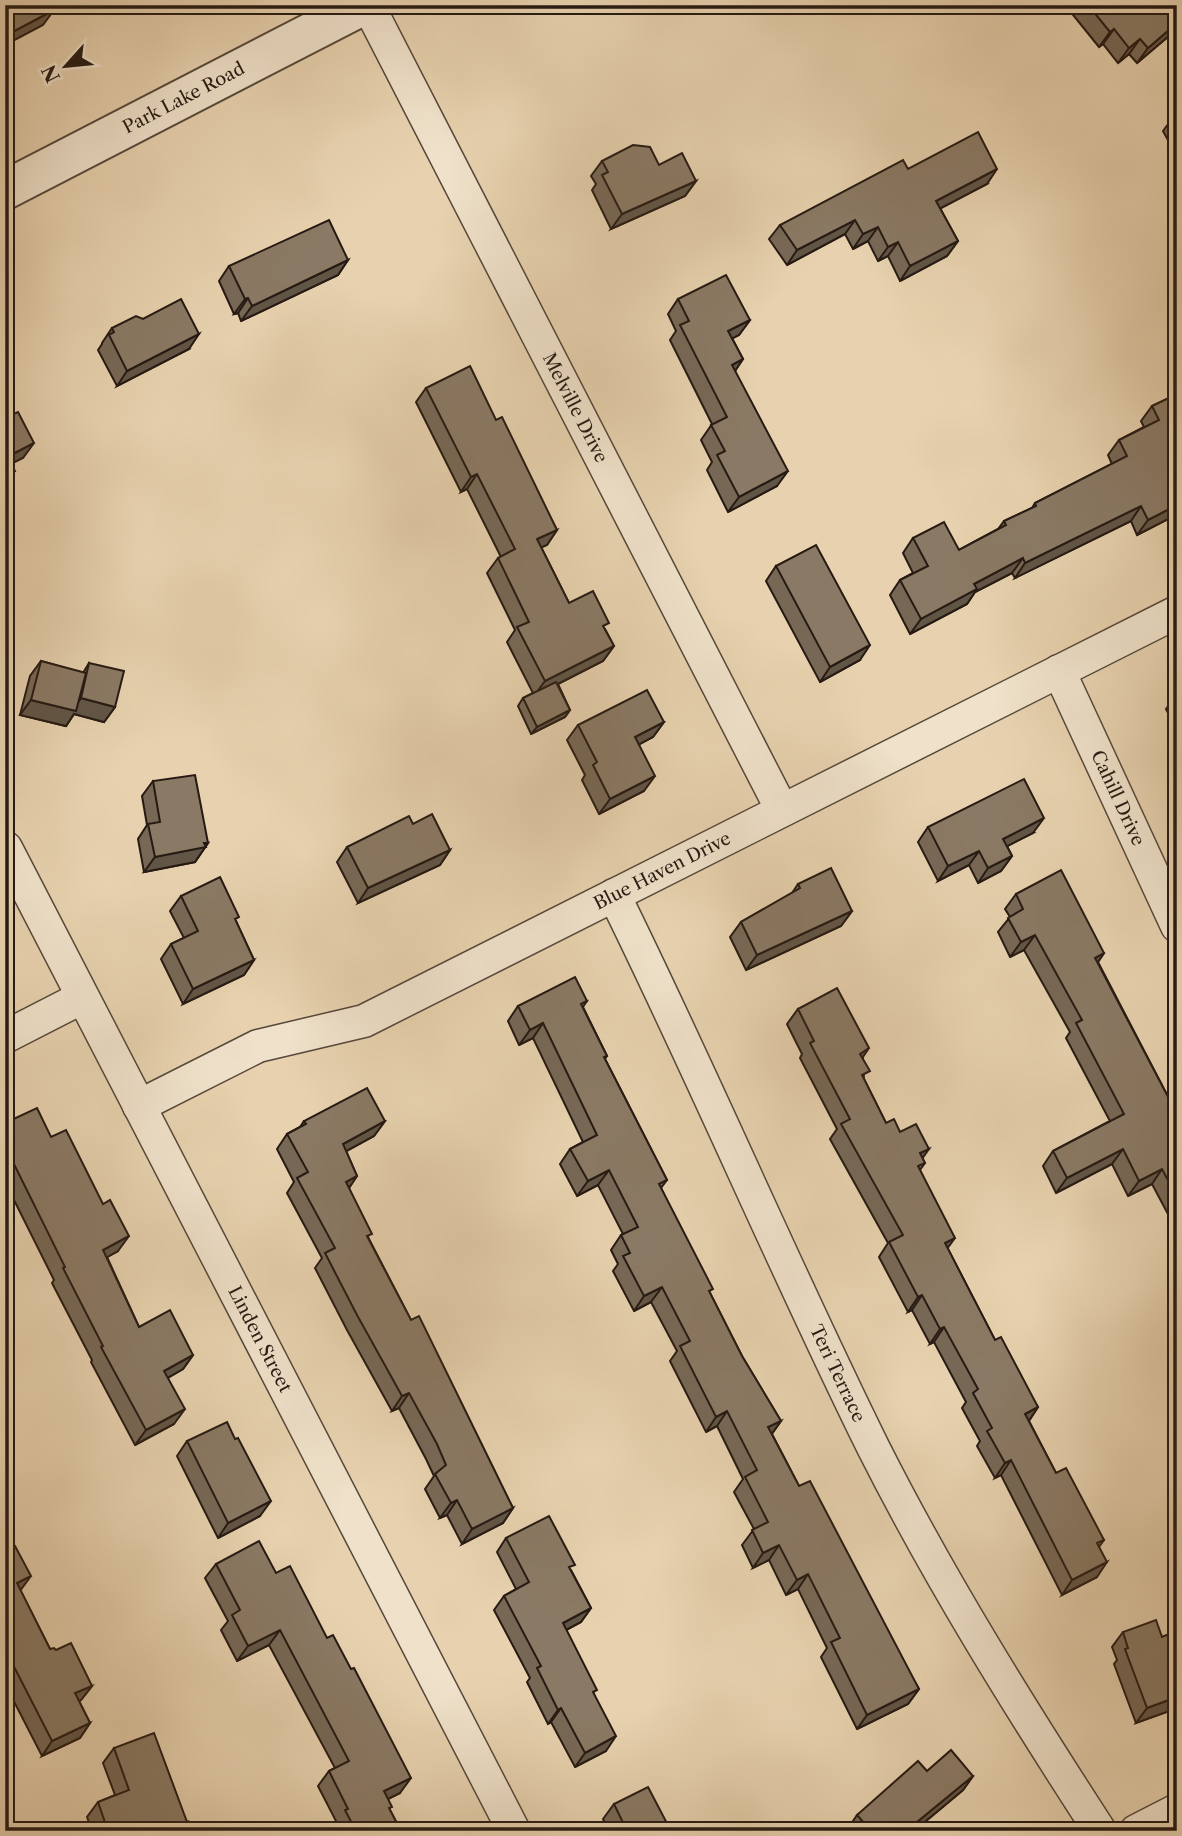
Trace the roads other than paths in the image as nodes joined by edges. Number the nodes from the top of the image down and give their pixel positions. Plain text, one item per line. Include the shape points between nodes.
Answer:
1 (366, 5) edge
2 (5, 190) edge
3 (1177, 612) edge
4 (1059, 671) junction
5 (782, 810) junction
6 (6, 848) edge
7 (614, 895) junction
8 (1177, 926) edge
9 (82, 998) junction
10 (5, 1037) edge
11 (139, 1106) junction
12 (1177, 1810) edge
13 (514, 1831) edge
14 (1100, 1831) edge
15 (1136, 1831) edge

1 - 2 street, Park Lake Road
1 - 5 street, Melville Drive
3 - 4 street, Blue Haven Drive
4 - 5 street, Blue Haven Drive
4 - 8 street, Cahill Drive
5 - 7 street, Blue Haven Drive
6 - 9 street, Linden Street
7 - 11 street, Blue Haven Drive via 364,1021 258,1046
7 - 14 street, Teri Terrace via 875,1450 979,1643
9 - 10 street
9 - 11 street, Linden Street
11 - 13 street, Linden Street
12 - 15 street

